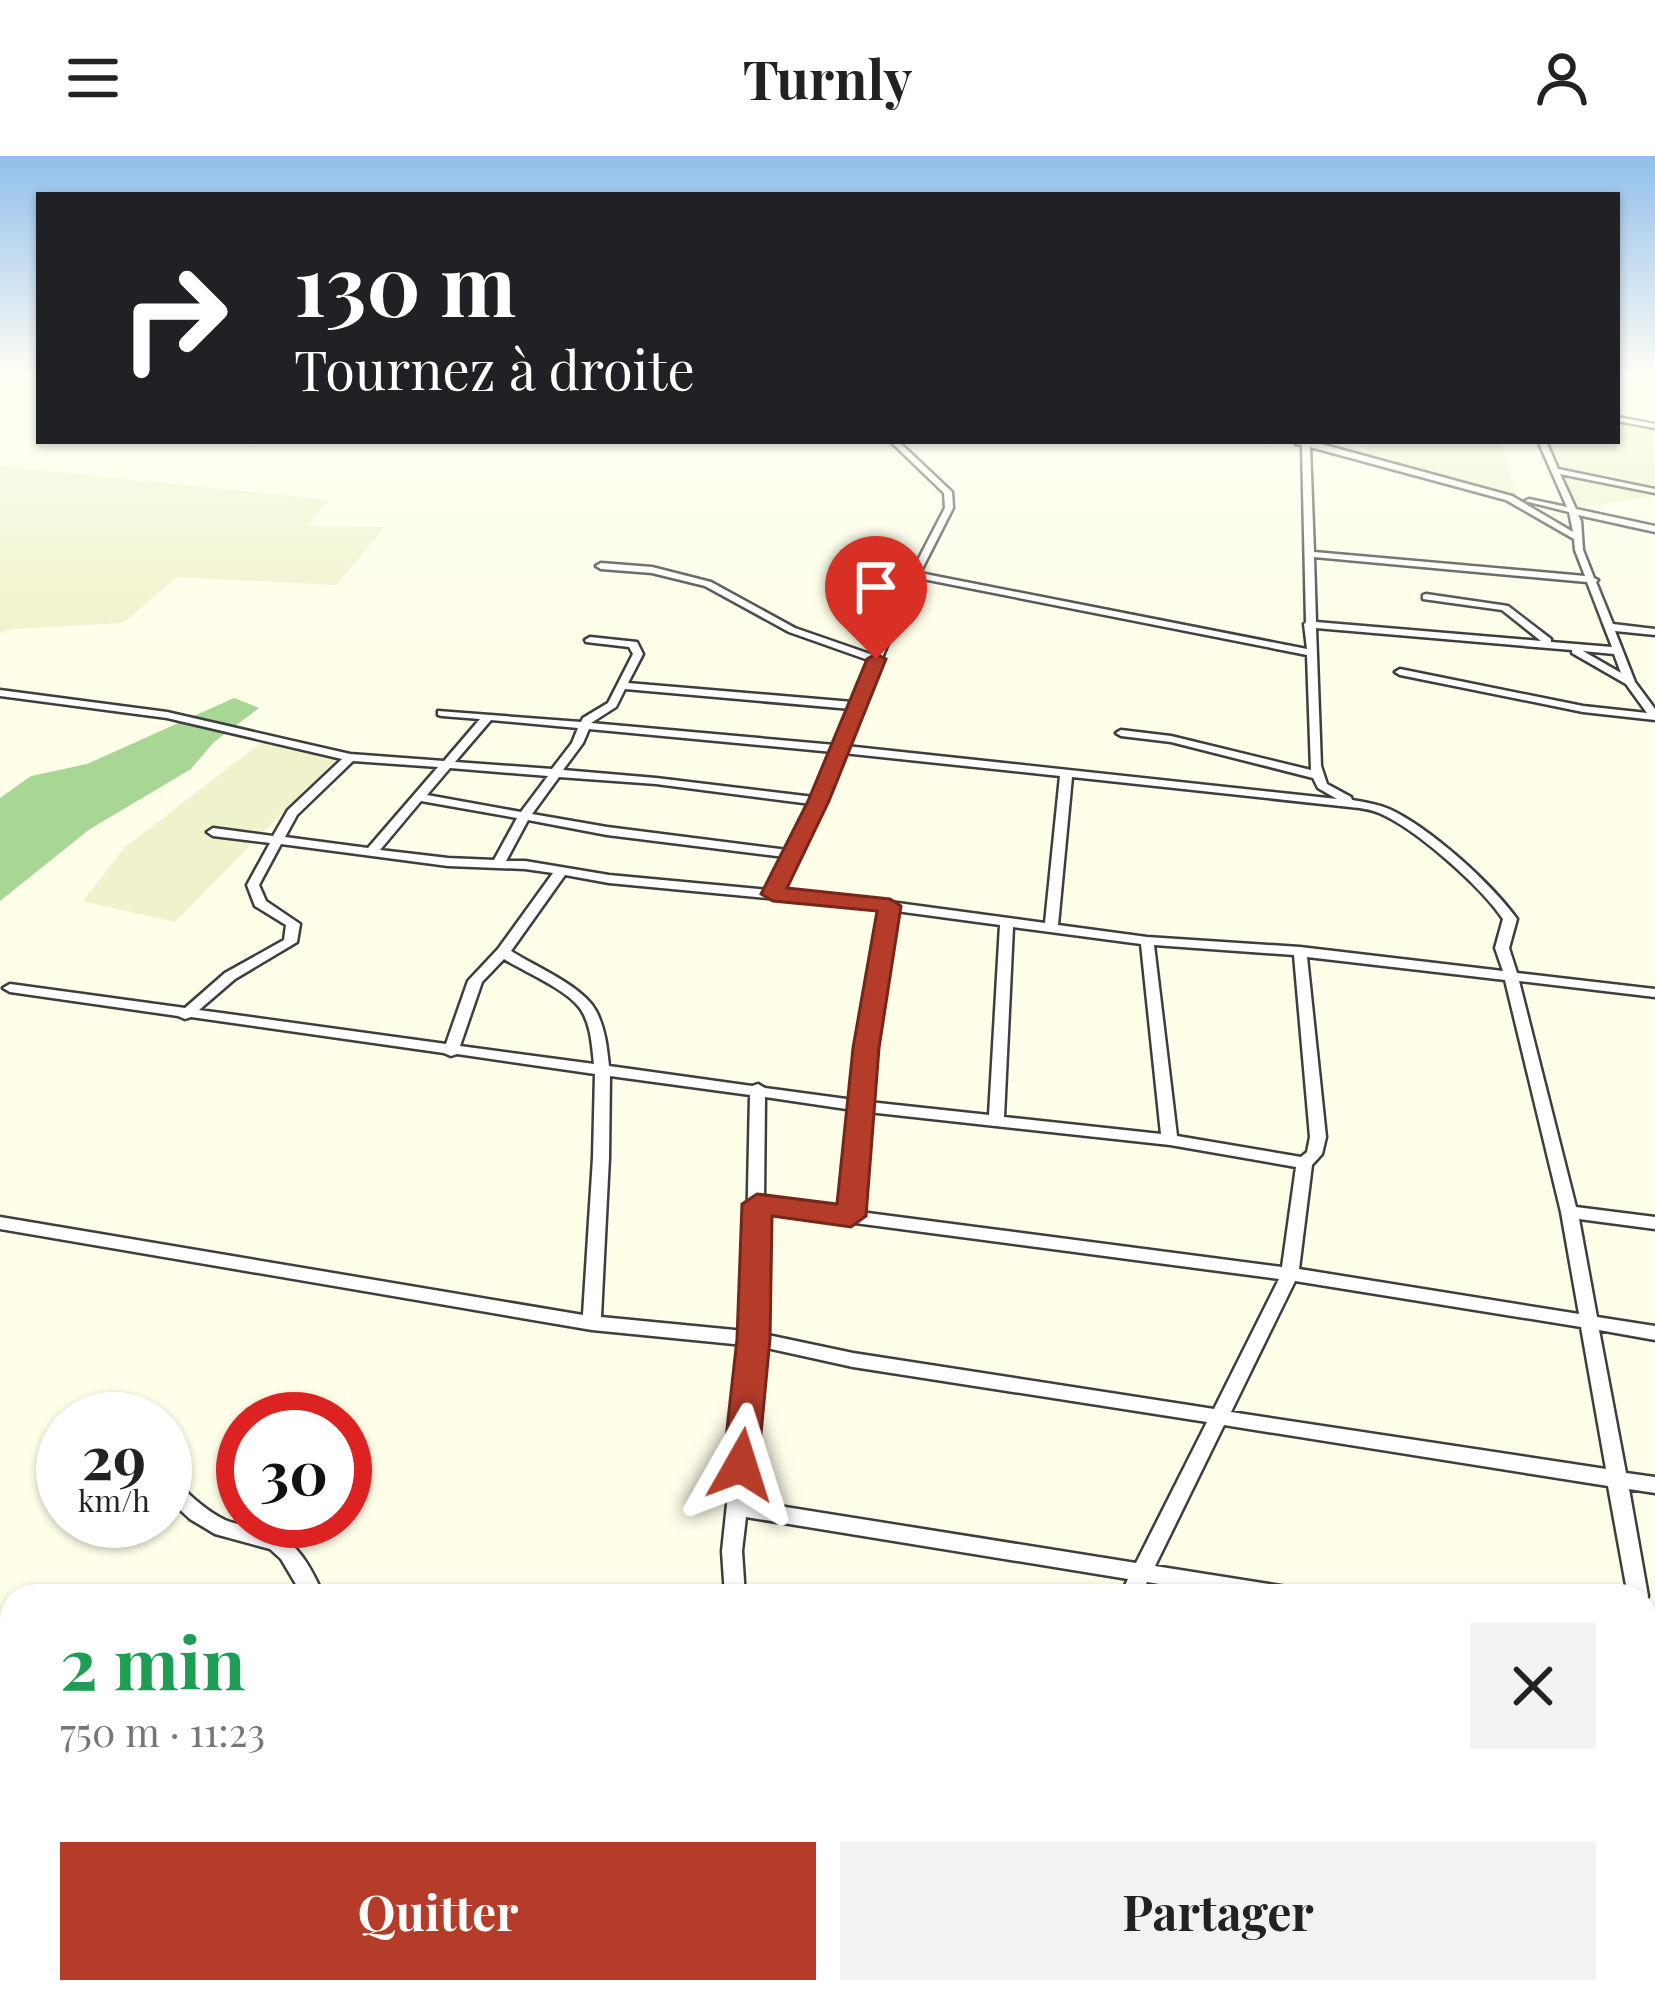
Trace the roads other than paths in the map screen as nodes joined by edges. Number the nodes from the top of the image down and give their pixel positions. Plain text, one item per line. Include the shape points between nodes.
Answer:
1 (918, 464) edge
2 (1303, 464) edge
3 (1384, 464) edge
4 (1551, 464) edge
5 (1553, 470) junction
6 (1655, 491) edge
7 (1509, 498) junction
8 (1572, 508) junction
9 (1606, 518) junction
10 (1577, 521) junction
11 (1655, 529) edge
12 (1575, 537) junction
13 (1308, 554) junction
14 (601, 566) dead end
15 (916, 575) junction
16 (1541, 576) junction
17 (1593, 580) junction
18 (1426, 597) dead end
19 (1599, 598) junction
20 (1309, 624) junction
21 (1610, 627) junction
22 (1655, 632) edge
23 (590, 640) dead end
24 (1563, 646) junction
25 (1618, 651) junction
26 (1311, 653) junction
27 (876, 659) junction
28 (1400, 671) dead end
29 (1630, 682) junction
30 (622, 686) junction
31 (0, 693) edge
32 (859, 706) junction
33 (442, 713) dead end
34 (1655, 717) edge
35 (487, 718) junction
36 (585, 727) junction
37 (1121, 733) dead end
38 (836, 751) junction
39 (350, 757) junction
40 (445, 766) junction
41 (554, 772) junction
42 (1066, 775) junction
43 (1317, 775) junction
44 (418, 797) junction
45 (818, 801) junction
46 (1364, 807) junction
47 (527, 816) junction
48 (213, 832) dead end
49 (276, 842) junction
50 (372, 851) junction
51 (792, 854) junction
52 (499, 864) junction
53 (560, 873) junction
54 (773, 894) junction
55 (890, 906) junction
56 (1007, 923) junction
57 (1051, 928) junction
58 (1147, 941) junction
59 (1300, 951) junction
60 (502, 952) junction
61 (1511, 975) junction
62 (10, 988) dead end
63 (1655, 993) edge
64 (185, 1016) junction
65 (451, 1052) junction
66 (601, 1070) junction
67 (758, 1089) junction
68 (861, 1106) junction
69 (996, 1121) junction
70 (1170, 1140) junction
71 (1304, 1163) junction
72 (757, 1204) junction
73 (1569, 1212) junction
74 (851, 1216) junction
75 (0, 1223) edge
76 (1655, 1223) edge
77 (1290, 1274) junction
78 (1591, 1322) junction
79 (592, 1323) junction
80 (1655, 1333) edge
81 (754, 1339) junction
82 (1219, 1414) junction
83 (1616, 1480) junction
84 (1655, 1485) edge
85 (736, 1507) junction
86 (192, 1508) edge
87 (1142, 1572) junction
88 (308, 1584) edge
89 (735, 1584) edge
90 (1136, 1584) edge
91 (1214, 1584) edge
92 (1636, 1584) edge

1 - 15 street via 950,500
2 - 13 street
3 - 7 street
4 - 5 street
5 - 6 street
5 - 8 street
7 - 8 street
7 - 12 street
8 - 9 street
8 - 10 street
9 - 10 street
9 - 11 street
10 - 12 street
12 - 17 street
13 - 16 street
13 - 20 street
14 - 27 street via 708,584 792,630
15 - 26 street
15 - 27 street
16 - 17 street
16 - 19 street
17 - 19 street
18 - 24 street via 1505,608
19 - 21 street
20 - 24 street
20 - 26 street
21 - 22 street
21 - 25 street
23 - 30 street via 636,646
24 - 25 street
24 - 29 street
25 - 29 street
26 - 43 street
27 - 32 street
28 - 34 street
29 - 34 street
30 - 32 street
30 - 36 street
31 - 39 street via 167,715
32 - 38 street
33 - 35 street
35 - 36 street
35 - 40 street
36 - 38 street
36 - 41 street
37 - 43 street via 1175,737
38 - 42 street
38 - 45 street
39 - 40 street
39 - 49 street via 292,813
40 - 41 street
40 - 44 street
41 - 45 street
41 - 47 street
42 - 46 street
42 - 57 street
43 - 46 street via 1322,786
44 - 47 street
44 - 50 street
45 - 51 street
46 - 61 street via 1408,825 1504,907 1510,919 1502,948
47 - 51 street
47 - 52 street
48 - 49 street
49 - 50 street
49 - 64 street via 253,885 260,903 293,924 290,942 230,976
50 - 52 street
51 - 54 street
52 - 53 street
53 - 54 street
53 - 60 street
54 - 55 street
55 - 56 street
55 - 68 street
56 - 57 street
56 - 69 street
57 - 58 street
58 - 59 street
58 - 70 street
59 - 61 street
59 - 71 street via 1318,1137
60 - 65 street via 469,990
60 - 66 street via 591,1012
61 - 63 street
61 - 73 street
62 - 64 street
64 - 65 street
65 - 66 street
66 - 67 street
66 - 79 street via 605,1157
67 - 68 street
67 - 72 street
68 - 69 street
68 - 74 street
69 - 70 street
70 - 71 street
71 - 77 street
72 - 74 street
72 - 81 street
73 - 76 street
73 - 78 street
74 - 77 street
75 - 79 street
77 - 78 street
77 - 82 street
78 - 80 street
78 - 83 street
79 - 81 street
81 - 82 street
81 - 85 street
82 - 83 street
82 - 87 street
83 - 84 street
83 - 92 street
85 - 87 street
85 - 89 street
86 - 88 street via 276,1540
87 - 90 street
87 - 91 street

